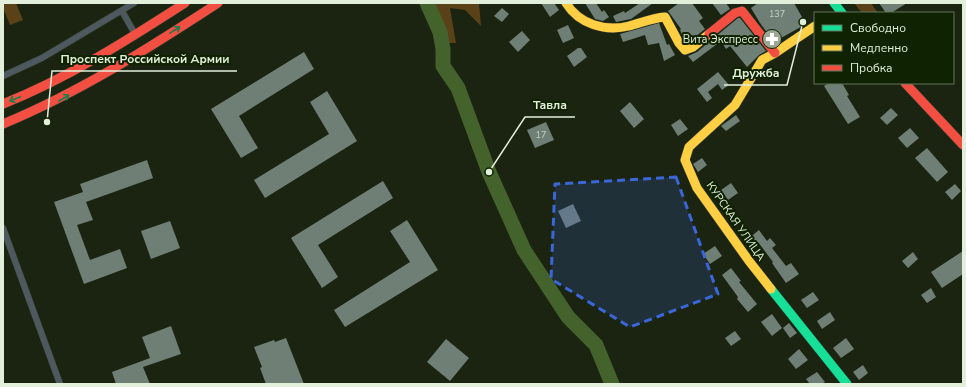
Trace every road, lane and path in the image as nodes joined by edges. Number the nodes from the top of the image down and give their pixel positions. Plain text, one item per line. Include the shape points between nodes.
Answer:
1 (134, 3) edge
2 (185, 3) edge
3 (218, 3) edge
4 (566, 3) edge
5 (122, 11) junction
6 (814, 27) edge
7 (135, 34) junction
8 (775, 53) junction
9 (3, 76) edge
10 (906, 84) edge
11 (3, 104) edge
12 (3, 124) edge
13 (963, 145) edge
14 (3, 228) edge
15 (60, 384) edge
16 (847, 384) edge

1 - 5 street
2 - 7 street
12 -> 3 street via 59,101
4 - 8 street via 574,14 589,24 612,28 654,17 664,18 671,24 681,47 685,50 693,47 735,13 742,11
5 - 7 street
5 - 9 street via 42,58
6 - 8 street, КУРСКАЯ УЛИЦА
7 -> 11 street via 50,84
8 - 16 street, КУРСКАЯ УЛИЦА via 762,60 735,105 689,147 685,160 697,188 749,261
10 - 13 street
14 - 15 street

